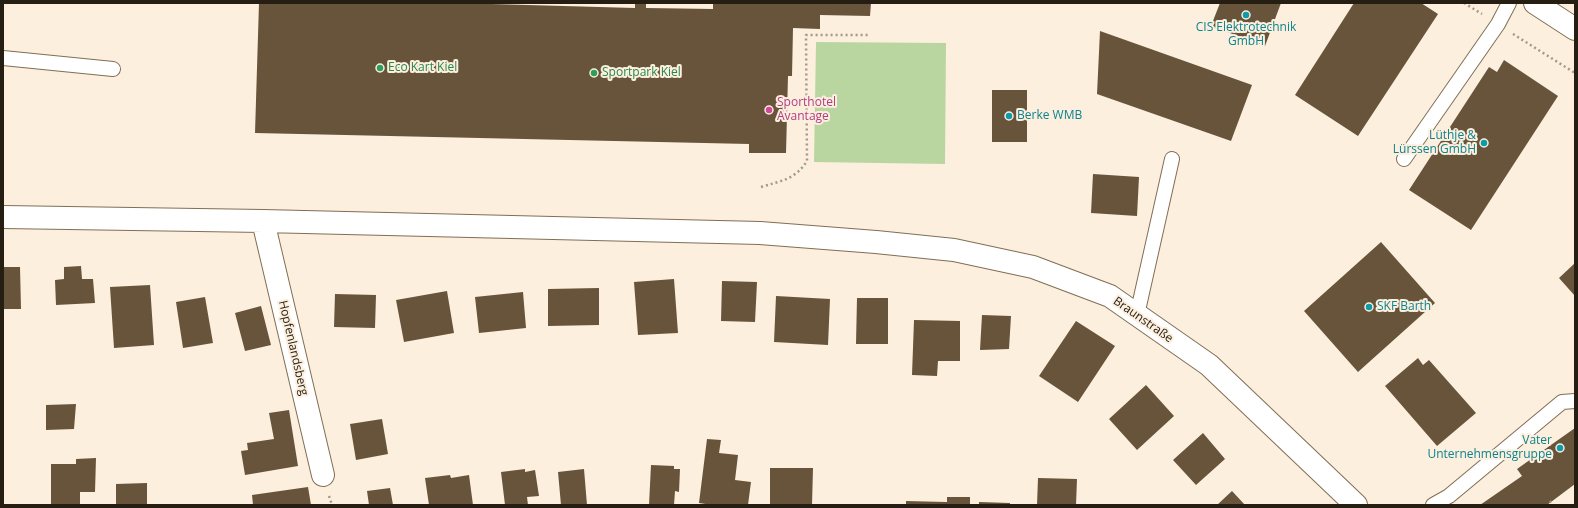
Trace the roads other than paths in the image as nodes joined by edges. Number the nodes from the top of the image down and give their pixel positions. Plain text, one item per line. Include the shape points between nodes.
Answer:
1 (1509, 3) edge
2 (1535, 3) edge
3 (1575, 29) edge
4 (3, 58) edge
5 (113, 69) dead end
6 (1172, 159) dead end
7 (1404, 159) dead end
8 (3, 217) edge
9 (263, 221) junction
10 (1137, 315) junction
11 (1575, 401) edge
12 (323, 475) dead end
13 (1356, 505) edge
14 (1433, 505) edge

1 - 7 lane via 1498,24
2 - 3 street
4 - 5 lane
6 - 10 lane
8 - 9 street, Braunstraße
9 - 10 street, Braunstraße via 760,233 954,250 1033,267 1110,296
9 - 12 street, Hopfenlandsberg
10 - 13 street, Braunstraße via 1209,365
11 - 14 lane via 1562,402 1449,496

